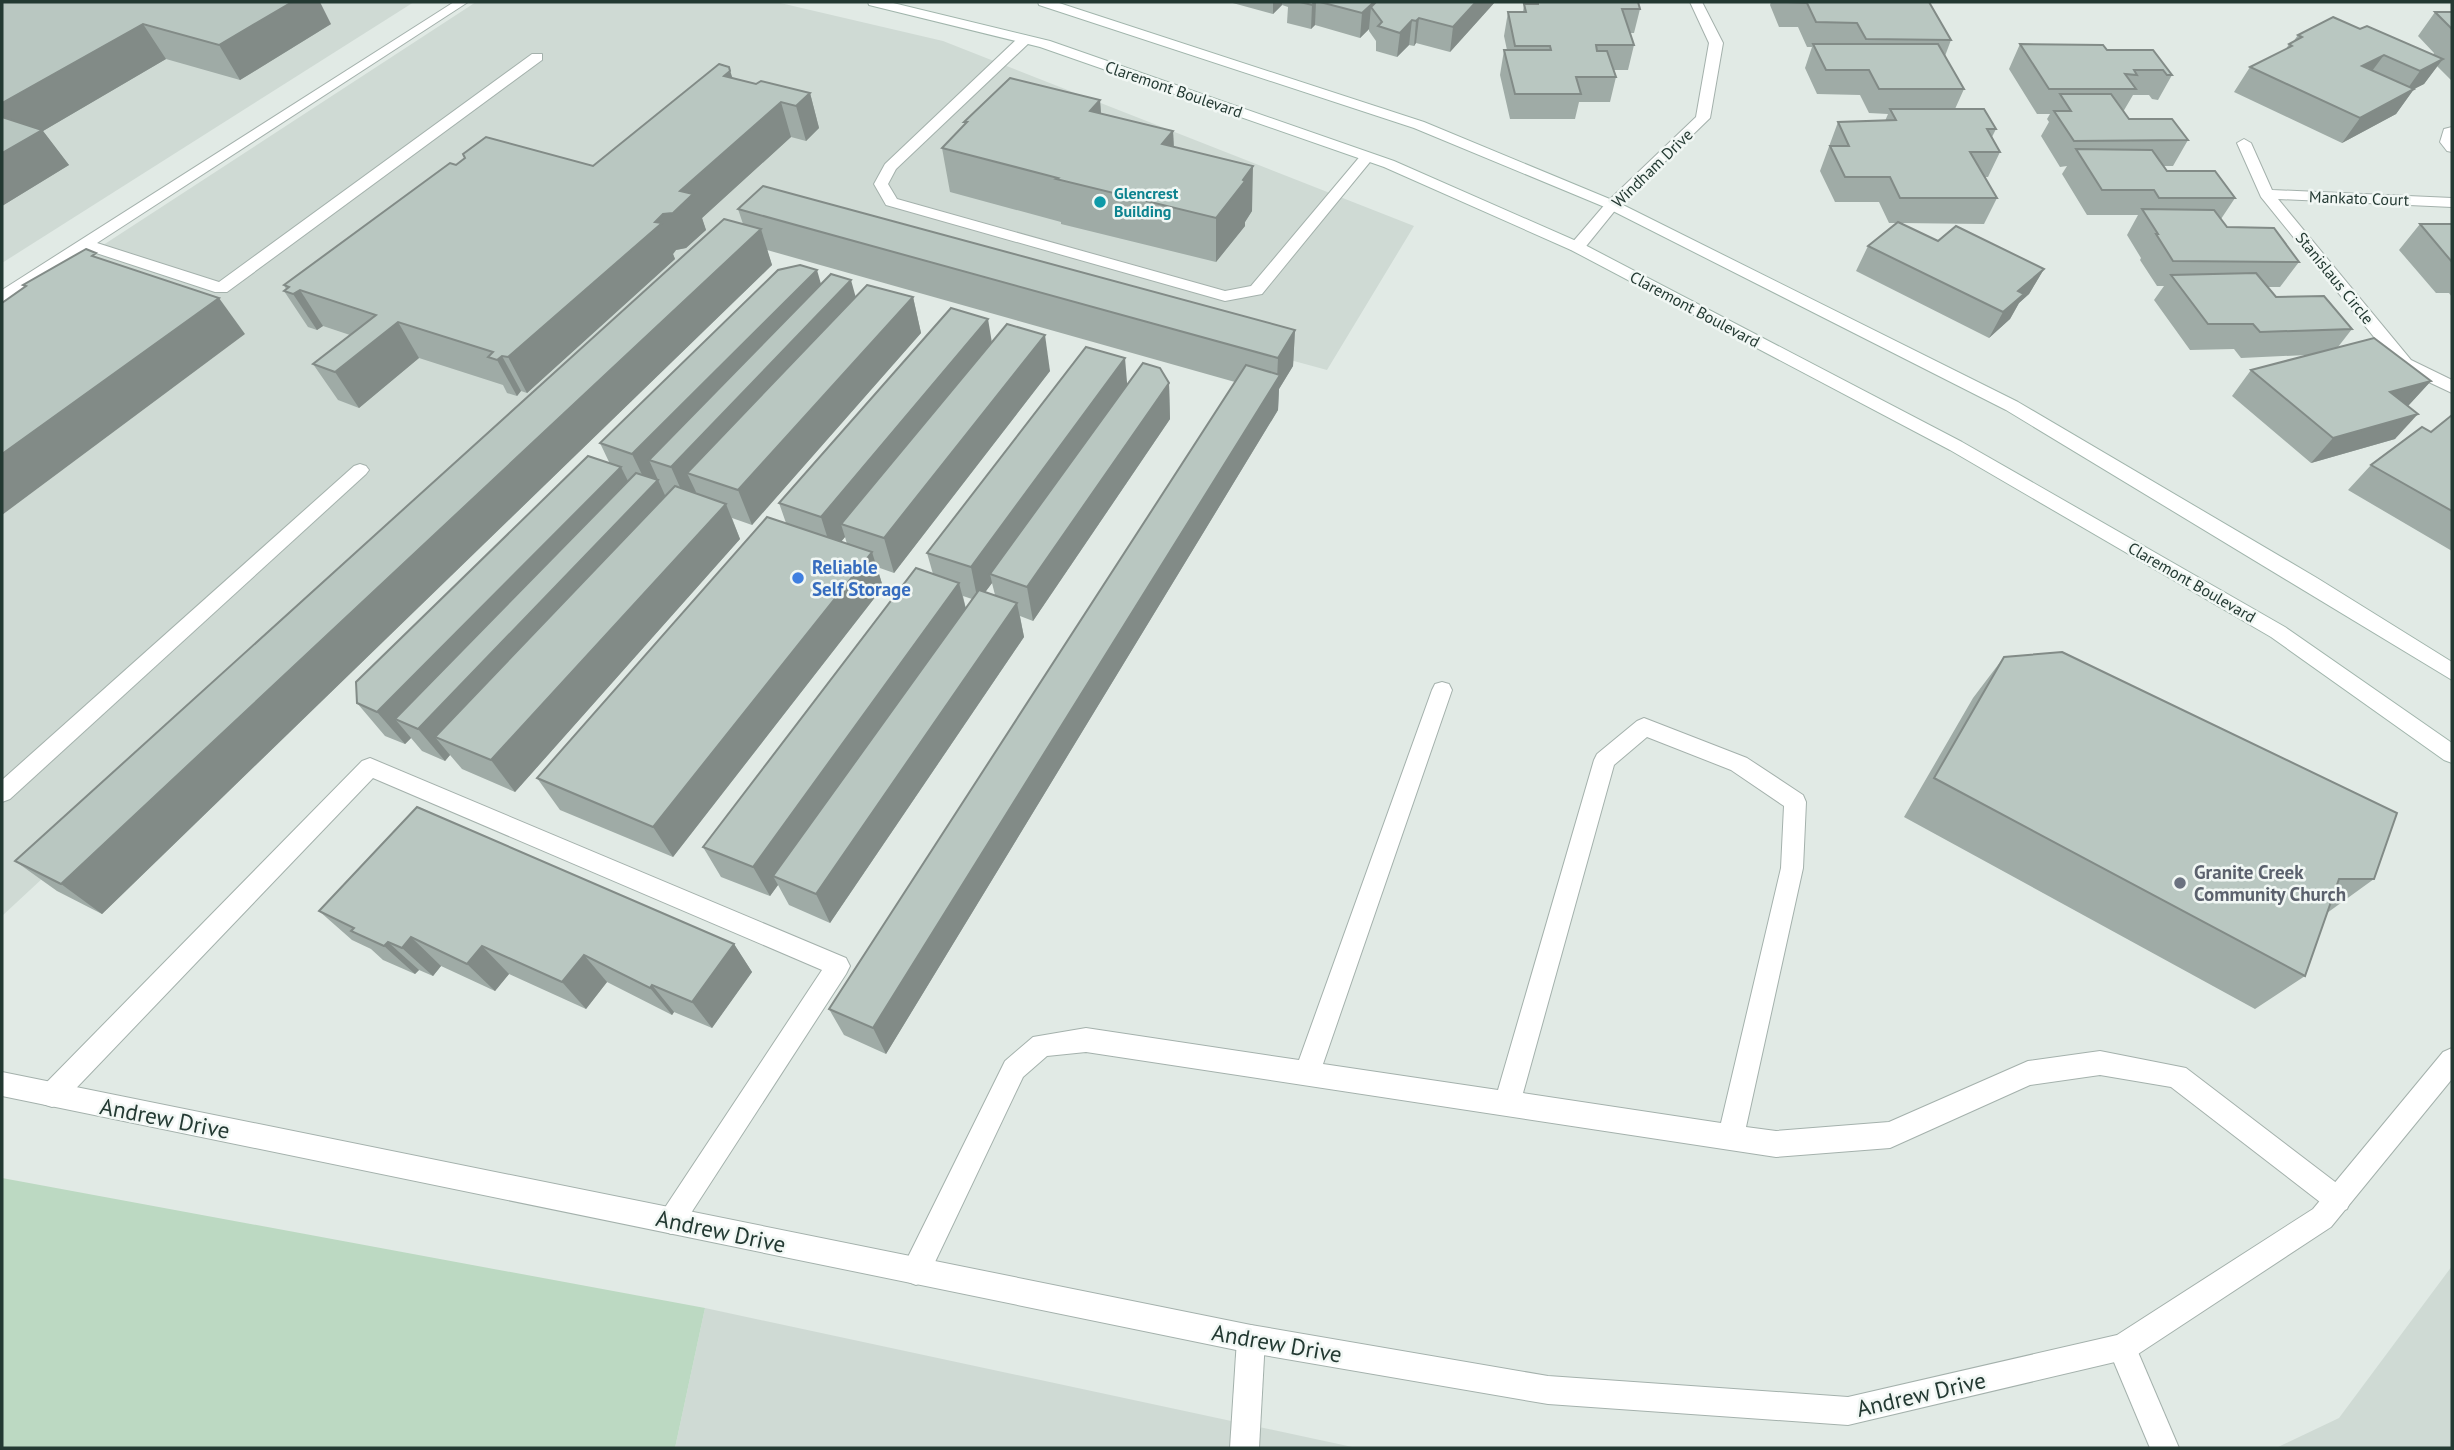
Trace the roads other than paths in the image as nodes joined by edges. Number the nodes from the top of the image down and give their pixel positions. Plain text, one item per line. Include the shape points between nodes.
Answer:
1 (460, 2) edge
2 (874, 2) edge
3 (1044, 2) edge
4 (1696, 2) edge
5 (1025, 39) junction
6 (537, 57) dead end
7 (2452, 131) edge
8 (2244, 143) dead end
9 (2452, 148) edge
10 (1367, 157) junction
11 (2266, 194) junction
12 (2452, 202) edge
13 (1612, 205) junction
14 (85, 244) junction
15 (1577, 247) junction
16 (2, 297) edge
17 (2452, 387) edge
18 (360, 470) dead end
19 (2452, 672) edge
20 (1442, 690) dead end
21 (2452, 754) edge
22 (2, 793) edge
23 (2452, 1060) edge
24 (1307, 1074) junction
25 (2, 1084) edge
26 (52, 1095) junction
27 (1507, 1104) junction
28 (1731, 1137) junction
29 (2338, 1200) junction
30 (671, 1221) junction
31 (916, 1271) junction
32 (1251, 1339) junction
33 (2122, 1348) junction
34 (1244, 1448) edge
35 (2165, 1448) edge

1 - 14 main road
2 - 5 main road, Claremont Boulevard
3 - 13 main road via 1419,125
4 - 13 main road, Windham Drive via 1716,43 1703,118
5 - 10 main road, Claremont Boulevard
5 - 10 main road via 890,167 881,184 891,202 1225,296 1256,290
6 - 14 main road via 221,288
7 - 9 main road via 2447,142
8 - 11 main road, Stanislaus Circle
10 - 15 main road, Claremont Boulevard
11 - 12 main road, Mankato Court
11 - 17 main road, Stanislaus Circle via 2405,364
13 - 15 main road, Windham Drive
13 - 19 main road via 2012,406
14 - 16 main road
15 - 21 main road, Claremont Boulevard via 1956,446 2266,625
18 - 22 main road
20 - 24 main road
23 - 29 main road, Andrew Drive
24 - 27 main road
24 - 31 main road via 1086,1041 1042,1045 1014,1069
25 - 26 main road, Andrew Drive
26 - 30 main road, Andrew Drive
26 - 30 main road via 370,767 838,967
27 - 28 main road
27 - 28 main road via 1605,760 1644,727 1739,764 1795,802 1792,868
28 - 29 main road via 1776,1144 1890,1135 2028,1073 2100,1063 2177,1076
29 - 33 main road, Andrew Drive via 2322,1219
30 - 31 main road, Andrew Drive
31 - 32 main road, Andrew Drive
32 - 33 main road, Andrew Drive via 1548,1390 1849,1411
32 - 34 main road
33 - 35 main road

